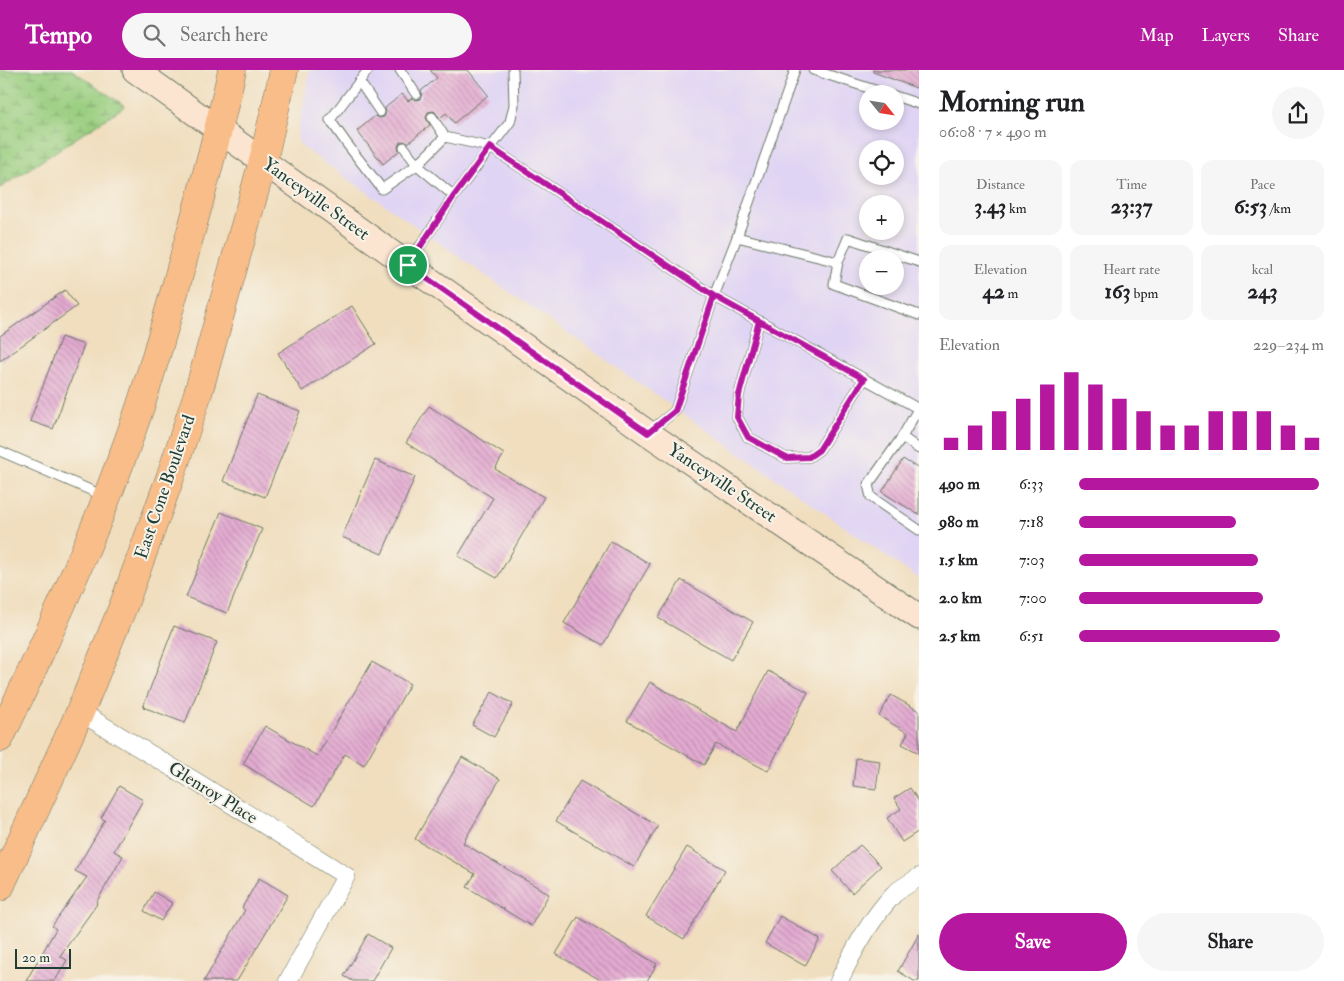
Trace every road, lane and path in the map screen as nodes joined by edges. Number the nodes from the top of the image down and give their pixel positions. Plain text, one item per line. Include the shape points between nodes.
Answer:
1 (135, 70) edge
2 (232, 70) edge
3 (284, 70) edge
4 (368, 70) edge
5 (400, 70) edge
6 (513, 70) edge
7 (795, 70) edge
8 (813, 70) edge
9 (359, 81) junction
10 (859, 85) edge
11 (416, 94) dead end
12 (904, 99) edge
13 (919, 104) edge
14 (380, 112) dead end
15 (432, 117) dead end
16 (219, 130) junction
17 (445, 137) junction
18 (404, 146) dead end
19 (490, 147) junction
20 (263, 161) junction
21 (417, 165) junction
22 (454, 196) junction
23 (737, 237) junction
24 (838, 262) junction
25 (919, 262) edge
26 (408, 265) junction
27 (714, 296) junction
28 (919, 315) edge
29 (759, 321) junction
30 (864, 379) junction
31 (919, 409) edge
32 (648, 433) junction
33 (902, 437) junction
34 (919, 449) edge
35 (0, 451) edge
36 (107, 497) junction
37 (919, 530) edge
38 (919, 617) edge
39 (80, 712) junction
40 (0, 738) edge
41 (919, 877) edge
42 (0, 887) edge
43 (288, 981) edge
44 (839, 981) edge

1 - 16 main road, Yanceyville Street
2 - 16 main road
3 - 20 main road, East Cone Boulevard
4 - 9 lane
5 - 11 lane
6 - 19 lane via 514,106 510,122
7 - 23 lane
8 - 10 lane
9 - 14 lane
9 - 21 lane via 330,120 382,189
12 - 13 lane
15 - 17 lane
16 - 20 main road, Yanceyville Street
16 - 36 main road via 166,322
17 - 19 lane
17 - 21 lane
18 - 21 lane
19 - 22 lane
19 - 27 lane
20 - 26 main road, Yanceyville Street
20 - 39 main road, East Cone Boulevard via 199,390 170,478
21 - 22 lane
22 - 26 lane
23 - 24 lane
23 - 27 lane
24 - 25 lane via 848,238
24 - 28 lane via 834,284
26 - 32 main road, Yanceyville Street
27 - 29 lane
27 - 32 lane via 675,411
29 - 30 lane
29 - 30 lane via 739,395 737,417 748,437 786,458 809,457 819,450
30 - 31 lane
31 - 33 lane
32 - 38 main road, Yanceyville Street
33 - 34 lane
33 - 37 lane via 868,485 871,497
35 - 36 lane
36 - 40 main road via 70,588
39 - 42 main road, East Cone Boulevard
39 - 43 street, Glenroy Place via 346,876
41 - 44 street via 895,894 871,924

